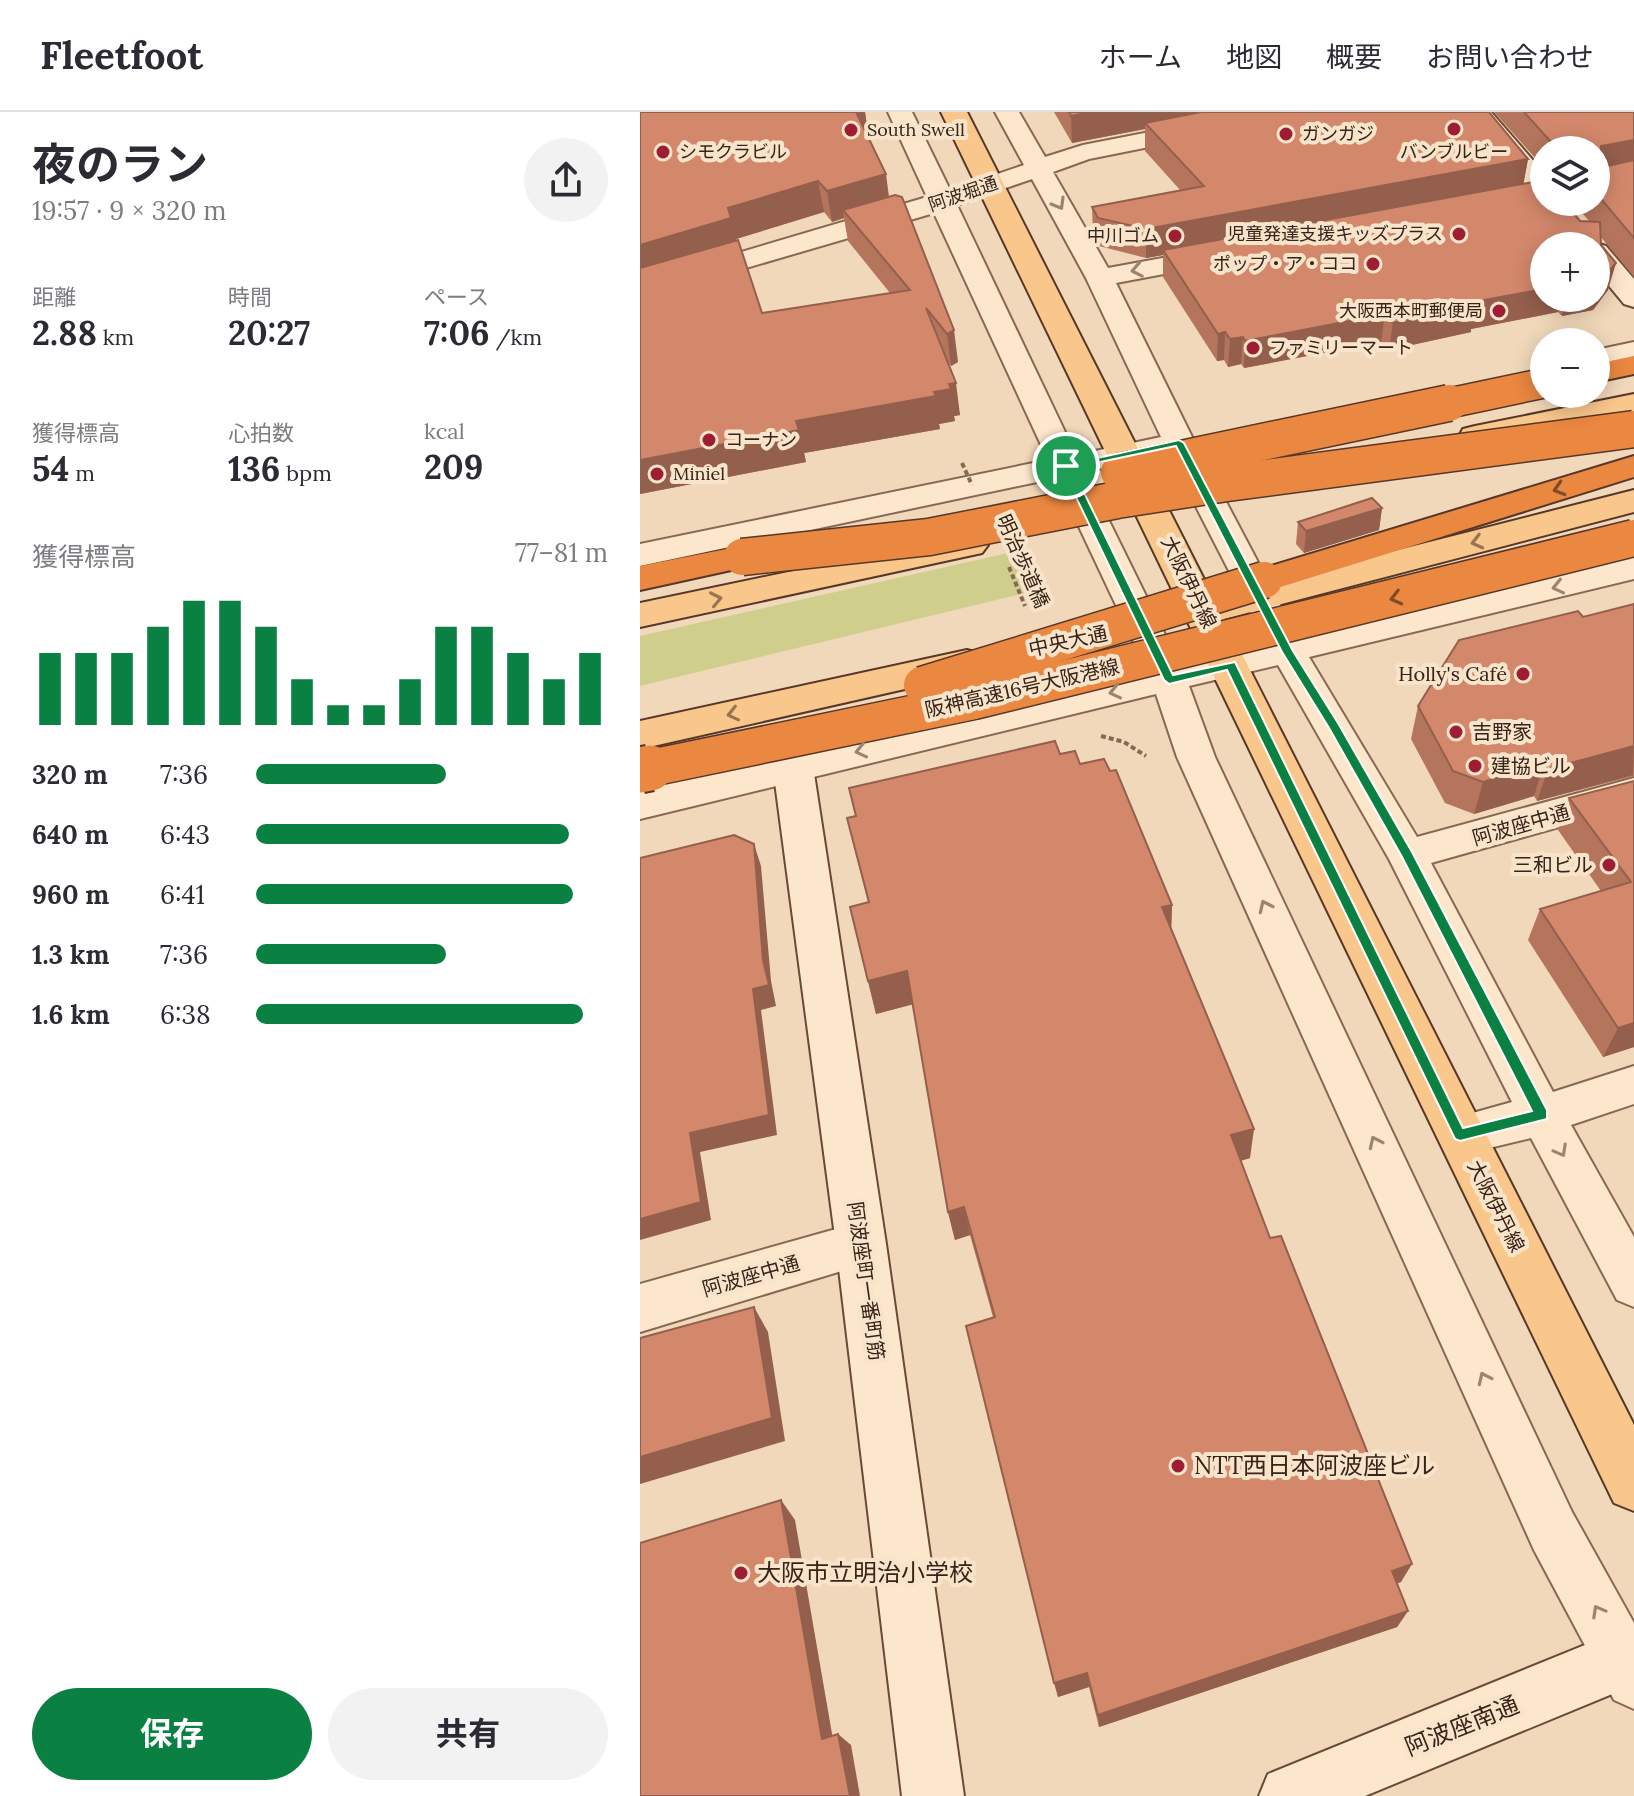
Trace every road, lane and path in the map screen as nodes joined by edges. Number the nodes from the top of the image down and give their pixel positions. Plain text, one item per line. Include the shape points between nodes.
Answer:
1 (900, 112) edge
2 (954, 112) edge
3 (1007, 112) edge
4 (1289, 112) edge
5 (1477, 112) edge
6 (1038, 168) junction
7 (1530, 175) edge
8 (991, 185) junction
9 (1513, 200) edge
10 (1530, 200) edge
11 (942, 202) junction
12 (1249, 249) edge
13 (1610, 269) edge
14 (1100, 278) junction
15 (640, 291) edge
16 (1634, 298) edge
17 (1634, 351) edge
18 (1610, 356) edge
19 (1634, 365) edge
20 (1610, 370) edge
21 (1530, 372) edge
22 (1530, 386) edge
23 (1634, 404) edge
24 (1634, 429) edge
25 (1179, 443) junction
26 (1126, 454) junction
27 (962, 463) dead end
28 (1066, 466) junction
29 (1634, 466) edge
30 (975, 491) dead end
31 (1206, 492) junction
32 (1634, 501) edge
33 (1151, 504) junction
34 (1092, 519) junction
35 (1634, 538) edge
36 (640, 555) edge
37 (742, 557) junction
38 (1006, 562) dead end
39 (1634, 568) edge
40 (640, 578) edge
41 (1259, 598) junction
42 (1202, 611) junction
43 (640, 615) edge
44 (1031, 618) dead end
45 (1144, 624) junction
46 (1288, 652) junction
47 (1231, 665) junction
48 (1169, 680) junction
49 (640, 735) edge
50 (1095, 735) dead end
51 (1154, 761) dead end
52 (793, 767) junction
53 (640, 769) edge
54 (1634, 792) edge
55 (640, 804) edge
56 (1407, 855) junction
57 (1634, 1085) edge
58 (1542, 1115) junction
59 (1460, 1135) junction
60 (861, 1244) junction
61 (1634, 1284) edge
62 (640, 1308) edge
63 (1634, 1483) edge
64 (1631, 1664) edge
65 (933, 1796) edge
66 (1290, 1796) edge

1 - 11 street
2 - 8 main road, 大阪伊丹線
3 - 6 street
4 - 6 street, 阿波堀通 via 1083,153
5 - 7 street
6 - 8 street, 阿波堀通
6 -> 14 street
8 - 11 street, 阿波堀通
8 - 26 main road, 大阪伊丹線
9 - 10 street
11 - 15 street, 阿波堀通
11 - 28 street
12 -> 14 street
13 - 16 street
14 - 25 street
17 - 18 street
19 - 20 highway
21 - 25 street
22 - 37 highway, bridge via 918,512
23 - 31 main road
24 - 37 highway, bridge via 1227,483 929,537
25 - 26 street
25 - 31 street
26 - 28 street
26 - 33 main road, 大阪伊丹線
27 - 30 path, bridge
28 - 34 street
28 - 36 street
29 -> 53 highway, bridge
31 - 33 main road
31 - 41 street
32 -> 41 main road, 中央大通
33 - 34 main road
33 - 42 main road, 大阪伊丹線
43 -> 34 main road
34 - 45 street
35 -> 53 highway, 阪神高速16号大阪港線, bridge via 974,701
37 - 40 highway
38 - 44 path, 明治歩道橋, bridge
39 -> 46 street
41 - 42 main road, 中央大通
41 - 46 street
42 - 45 main road, 中央大通
42 - 47 main road, 大阪伊丹線
45 - 48 street
45 -> 49 main road, 中央大通
46 - 47 street
46 - 56 street
47 - 48 street
47 - 59 main road, 大阪伊丹線
48 -> 52 street
64 -> 48 street via 1553,1531 1196,757
50 - 51 path via 1124,742
52 - 55 street
52 - 60 street, 阿波座町一番町筋
54 - 56 street, 阿波座中通
56 - 58 street
57 - 58 street
58 - 59 street
58 -> 61 street
59 - 63 main road, 大阪伊丹線
60 - 62 street, 阿波座中通
60 - 65 street, 阿波座町一番町筋
64 - 66 street, 阿波座南通

